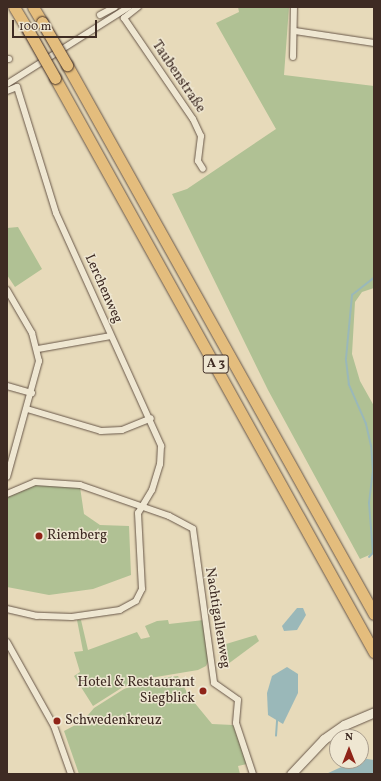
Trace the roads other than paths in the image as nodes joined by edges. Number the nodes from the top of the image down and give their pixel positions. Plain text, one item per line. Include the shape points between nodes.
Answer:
1 (14, 7) edge
2 (33, 7) edge
3 (115, 7) edge
4 (129, 7) edge
5 (138, 7) edge
6 (294, 7) edge
7 (100, 15) dead end
8 (295, 31) junction
9 (374, 43) edge
10 (293, 57) dead end
11 (7, 84) edge
12 (7, 91) edge
13 (203, 169) dead end
14 (7, 290) edge
15 (112, 336) junction
16 (38, 350) junction
17 (7, 386) edge
18 (32, 393) junction
19 (27, 409) junction
20 (151, 418) junction
21 (7, 477) edge
22 (7, 494) edge
23 (144, 507) junction
24 (7, 609) edge
25 (374, 614) edge
26 (7, 642) edge
27 (374, 652) edge
28 (374, 712) edge
29 (71, 774) edge
30 (253, 774) edge
31 (291, 774) edge

1 - 27 highway, A 3, bridge
2 - 25 highway, A 3, bridge
3 - 7 street
4 - 11 street
5 - 13 street, Taubenstraße via 124,18 193,119 201,136 198,161
6 - 8 street
8 - 9 street
8 - 10 street
12 - 15 street, Lerchenweg via 17,87 56,213
14 - 16 street
15 - 16 street
15 - 20 street, Lerchenweg
16 - 18 street
17 - 18 street
18 - 19 street
19 - 20 street via 101,431 122,430
19 - 21 street
20 - 23 street, Lerchenweg via 162,446 160,464
22 - 23 street via 35,482 80,485
23 - 24 street, Lerchenweg via 137,522 142,589 130,608 72,617
23 - 30 street, Nachtigallenweg via 193,529 214,683 238,700 236,722
26 - 29 street via 54,726
28 - 31 main road via 344,725 324,739

